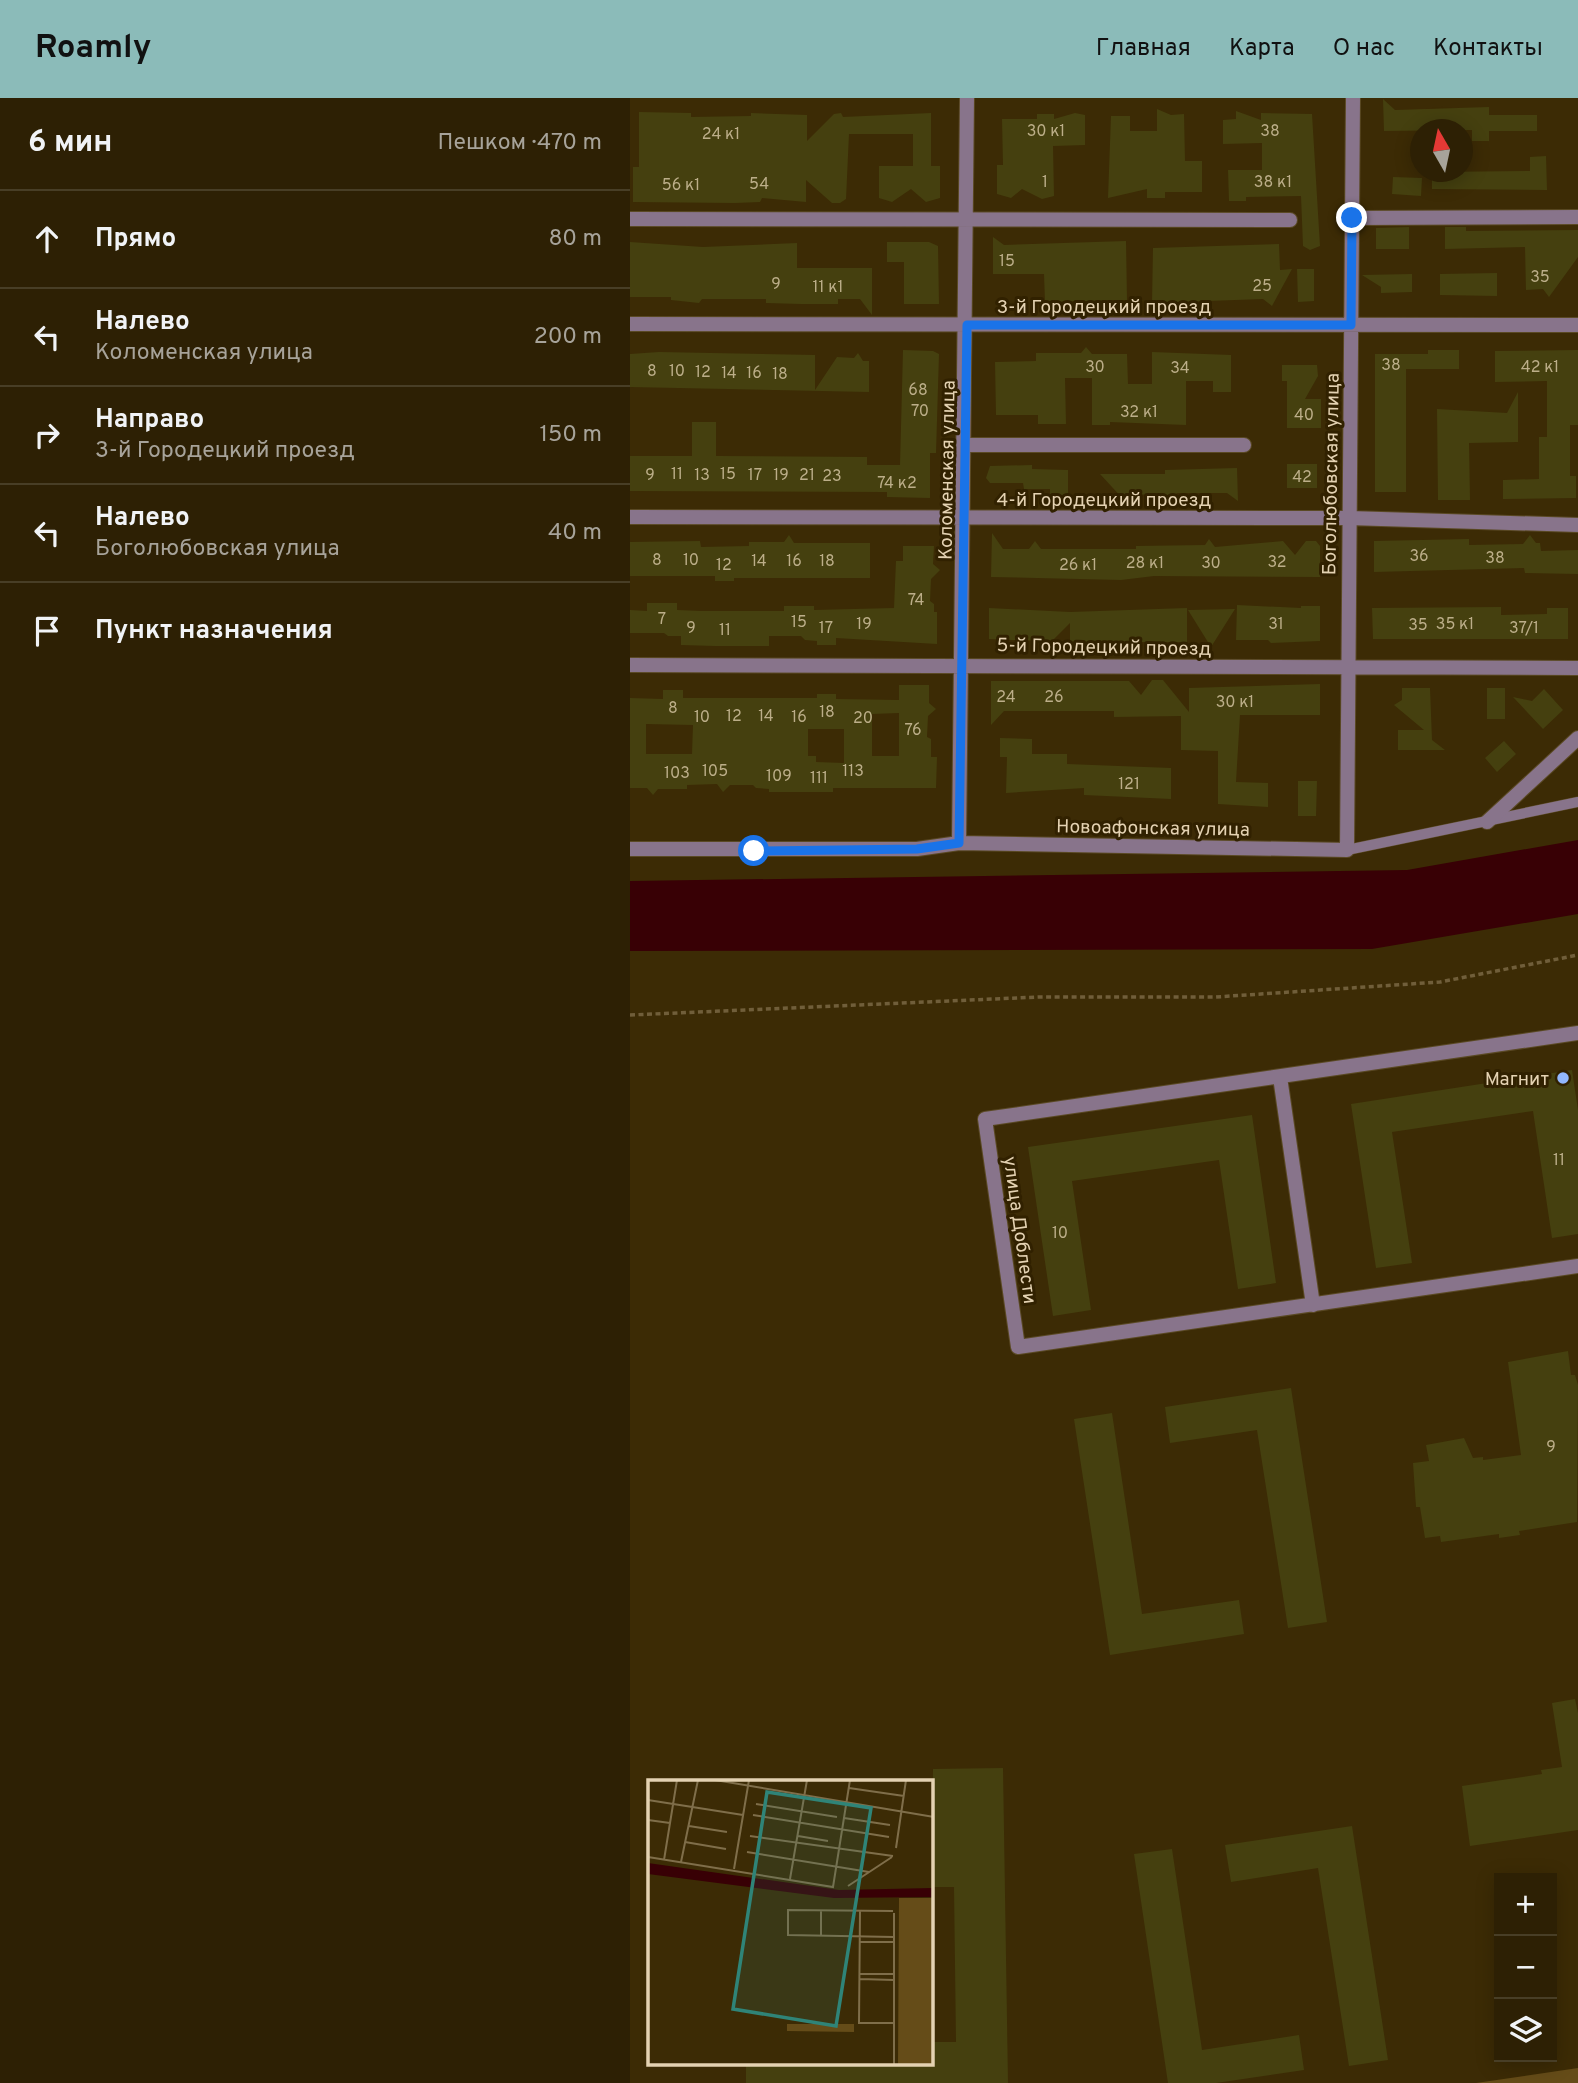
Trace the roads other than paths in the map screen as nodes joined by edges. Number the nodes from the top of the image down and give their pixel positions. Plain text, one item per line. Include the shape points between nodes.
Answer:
1 (967, 98) edge
2 (1353, 98) edge
3 (1578, 217) edge
4 (1352, 218) junction
5 (630, 219) edge
6 (1290, 220) dead end
7 (967, 221) junction
8 (630, 324) edge
9 (967, 325) junction
10 (1351, 325) junction
11 (1578, 325) edge
12 (965, 445) junction
13 (1244, 445) dead end
14 (630, 517) edge
15 (965, 518) junction
16 (1349, 518) junction
17 (1578, 524) edge
18 (961, 664) junction
19 (630, 665) edge
20 (1348, 668) junction
21 (1578, 668) edge
22 (1578, 738) edge
23 (1578, 802) edge
24 (1487, 822) junction
25 (959, 843) junction
26 (630, 849) edge
27 (1347, 850) junction
28 (1578, 1033) edge
29 (1280, 1077) junction
30 (1578, 1266) edge
31 (1313, 1305) junction

1 - 7 street, Коломенская улица
2 - 4 street, Боголюбовская улица
3 - 4 street
4 - 10 street, Боголюбовская улица
5 - 7 street
6 - 7 street
7 - 9 street, Коломенская улица
8 - 9 street, 3-й Городецкий проезд
9 - 10 street, 3-й Городецкий проезд
9 - 12 street, Коломенская улица
10 - 11 street, 3-й Городецкий проезд
10 - 16 street, Боголюбовская улица
12 - 13 street
12 - 15 street, Коломенская улица
14 - 15 street, 4-й Городецкий проезд
15 - 16 street, 4-й Городецкий проезд
15 - 18 street, Коломенская улица
16 - 17 street, 4-й Городецкий проезд
16 - 20 street, Боголюбовская улица
18 - 19 street, 5-й Городецкий проезд
18 - 20 street, 5-й Городецкий проезд
18 - 25 street, Коломенская улица
20 - 21 street, 5-й Городецкий проезд
20 - 27 street, Боголюбовская улица
22 - 24 street
23 - 24 lane
24 - 27 lane
25 - 26 street, Новоафонская улица via 903,849
25 - 27 street, Новоафонская улица
28 - 29 street
29 - 31 street
29 - 31 street, улица Доблести via 985,1119 1018,1347
30 - 31 street

